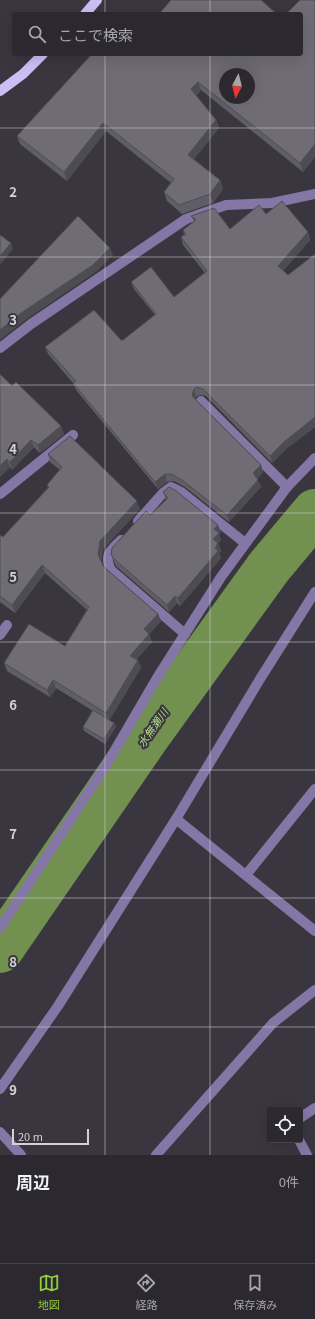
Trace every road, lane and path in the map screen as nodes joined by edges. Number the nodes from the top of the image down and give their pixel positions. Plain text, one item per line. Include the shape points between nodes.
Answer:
1 (97, 0) edge
2 (87, 12) edge
3 (41, 56) edge
4 (0, 91) edge
5 (315, 194) edge
6 (0, 348) edge
7 (201, 401) dead end
8 (73, 435) dead end
9 (315, 458) edge
10 (287, 487) junction
11 (0, 494) edge
12 (245, 543) junction
13 (315, 592) edge
14 (7, 625) dead end
15 (185, 634) junction
16 (0, 635) edge
17 (315, 789) edge
18 (176, 819) junction
19 (246, 875) junction
20 (0, 928) edge
21 (315, 931) edge
22 (315, 990) edge
23 (0, 1089) edge
24 (315, 1108) edge
25 (303, 1116) edge
26 (0, 1132) edge
27 (301, 1143) edge
28 (21, 1155) edge
29 (156, 1155) edge
30 (307, 1155) edge

1 - 2 main road
3 - 4 main road via 23,74
5 - 6 street via 272,203 226,205 186,219 31,324
7 - 10 street
8 - 11 street
9 - 10 street
10 - 12 street
12 - 15 street
12 - 15 street via 181,492 171,487 108,553 107,563 111,570
13 - 18 street
14 - 16 street
15 - 20 street via 108,762
17 - 19 street
18 - 19 street
18 - 23 street via 58,1006
19 - 21 street
22 - 29 street via 273,1023
24 - 25 street
26 - 28 street
27 - 30 street

